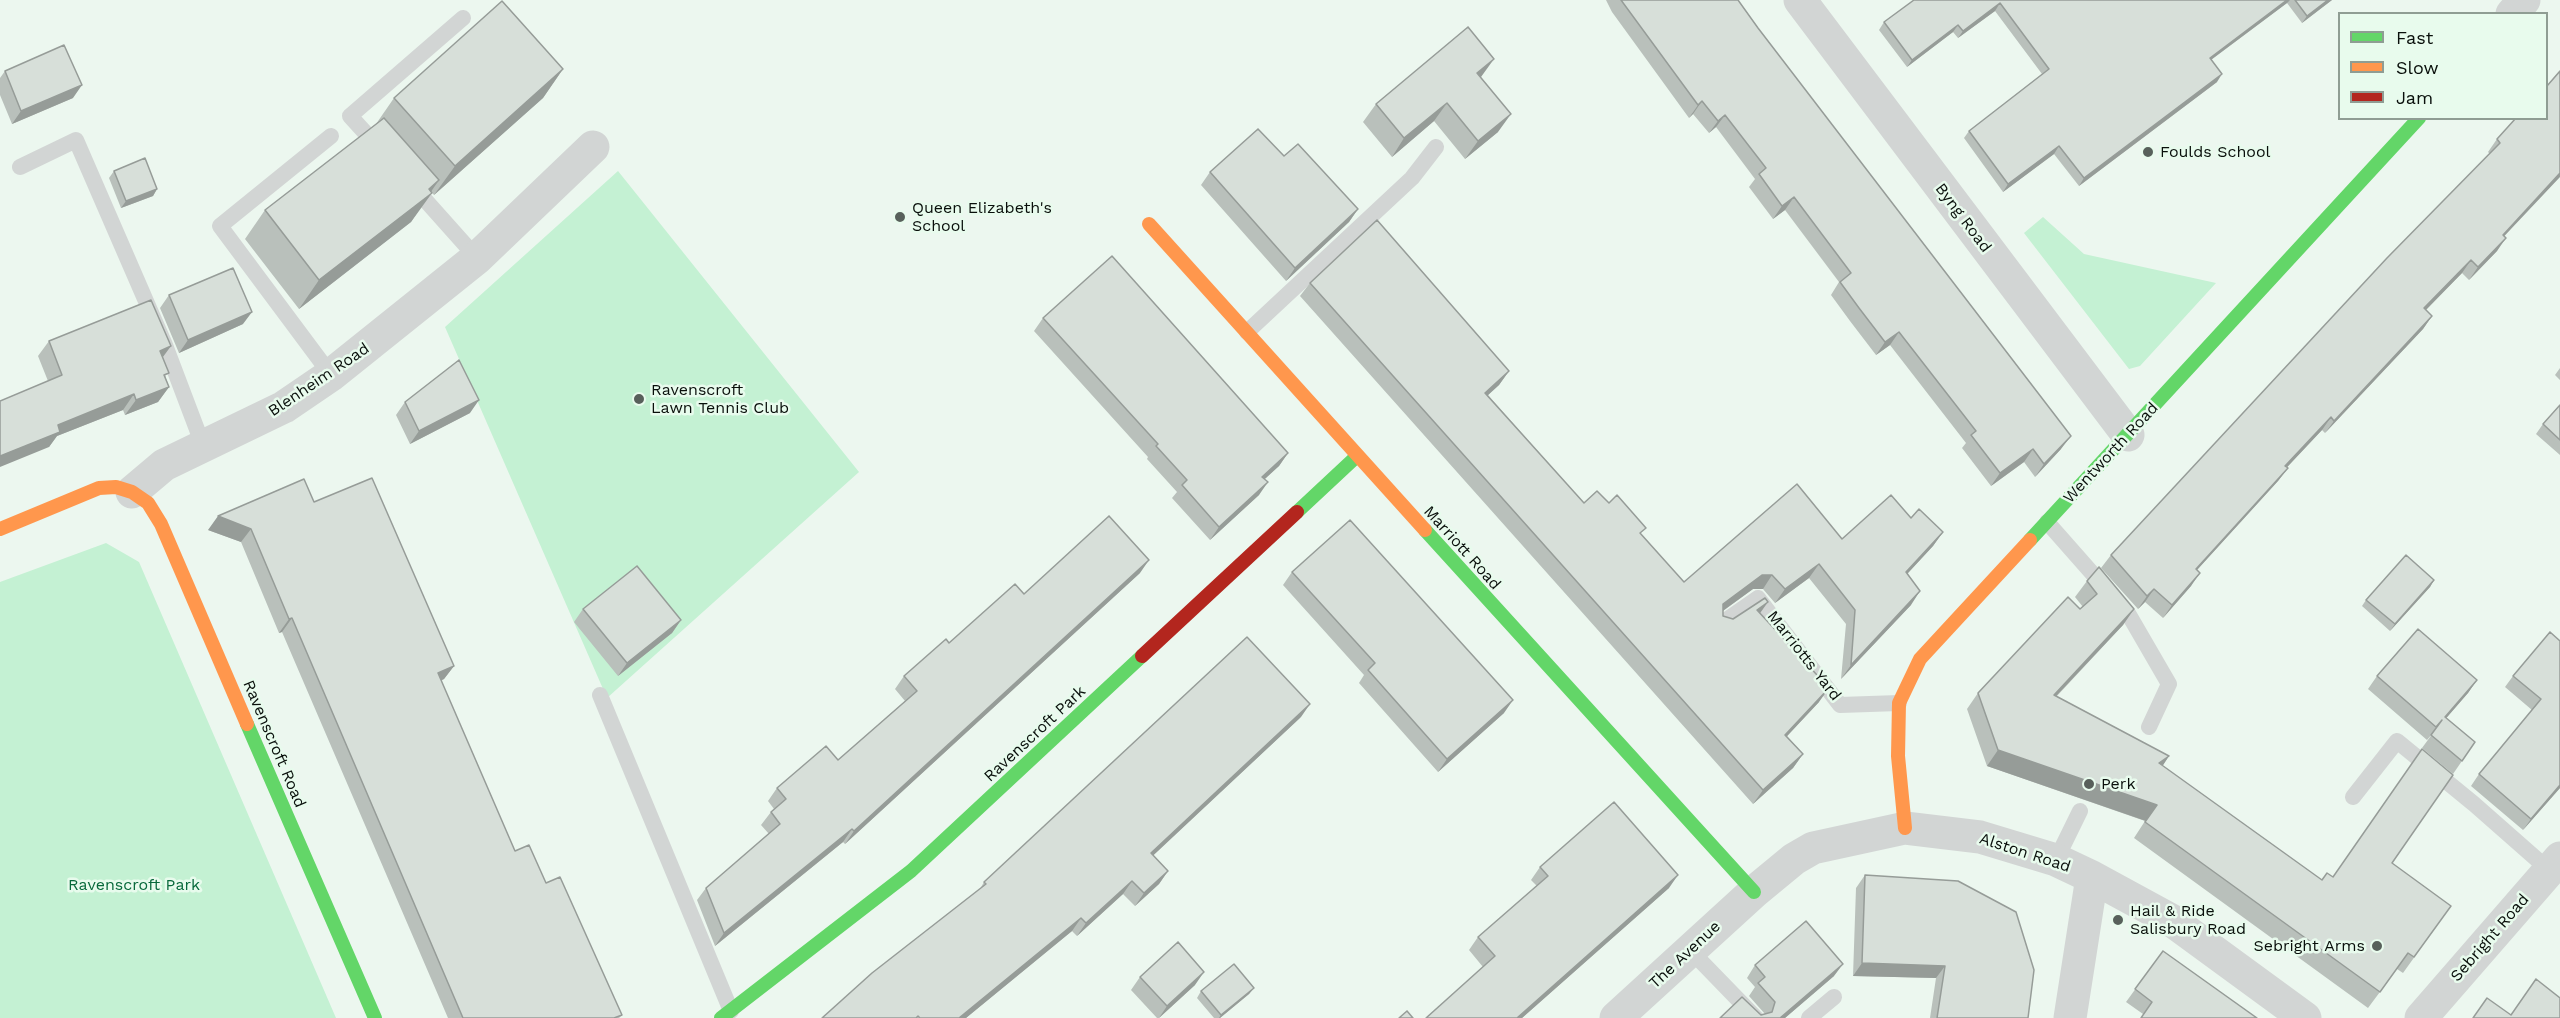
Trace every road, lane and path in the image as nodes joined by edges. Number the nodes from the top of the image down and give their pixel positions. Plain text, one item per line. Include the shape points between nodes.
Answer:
1 (1800, 0) edge
2 (2524, 0) edge
3 (2514, 12) edge
4 (463, 18) dead end
5 (2417, 120) edge
6 (332, 136) dead end
7 (593, 147) dead end
8 (1436, 147) dead end
9 (20, 167) dead end
10 (1149, 224) dead end
11 (477, 258) junction
12 (1247, 332) junction
13 (331, 375) junction
14 (2128, 435) junction
15 (204, 448) junction
16 (1356, 456) junction
17 (132, 492) junction
18 (2047, 522) junction
19 (0, 529) edge
20 (1722, 623) edge
21 (600, 695) dead end
22 (1899, 703) junction
23 (2149, 727) dead end
24 (2353, 797) dead end
25 (2080, 812) dead end
26 (1905, 828) junction
27 (2056, 860) junction
28 (2555, 864) edge
29 (2092, 877) junction
30 (1754, 892) junction
31 (1690, 950) junction
32 (1834, 997) dead end
33 (726, 1015) edge
34 (375, 1018) edge
35 (1616, 1018) edge
36 (1756, 1018) edge
37 (1809, 1018) edge
38 (2070, 1018) edge
39 (2305, 1018) edge
40 (2421, 1018) edge

1 - 14 street, Byng Road
2 - 3 street
4 - 11 lane via 350,116
5 - 14 street, Wentworth Road
6 - 13 lane via 220,226
7 - 11 street, Blenheim Road
8 - 12 lane via 1412,178
9 - 15 lane via 76,140 165,345
10 - 12 street, Marriott Road
11 - 13 street, Blenheim Road
12 - 16 street, Marriott Road
13 - 15 street, Blenheim Road via 284,407
14 - 18 street, Wentworth Road
15 - 17 street, Blenheim Road via 164,465
16 - 30 street, Marriott Road
16 - 33 street, Ravenscroft Park via 911,872
17 - 19 street via 116,487 99,488
17 - 34 street, Ravenscroft Road via 148,503 161,524
18 - 22 street, Wentworth Road via 1920,659
18 - 23 lane via 2129,615 2169,684
20 - 22 lane, Marriotts Yard via 1758,598 1840,705
21 - 33 lane
22 - 26 street, Wentworth Road via 1898,756
24 - 28 lane via 2397,741
25 - 27 lane
26 - 27 street, Alston Road via 1980,837
26 - 30 street, Alston Road via 1814,848
27 - 29 street, Alston Road
28 - 40 street, Sebright Road
29 - 38 street
29 - 39 street, Alston Road via 2171,920
30 - 31 street, The Avenue
31 - 35 street, The Avenue
31 - 36 lane
32 - 37 lane

